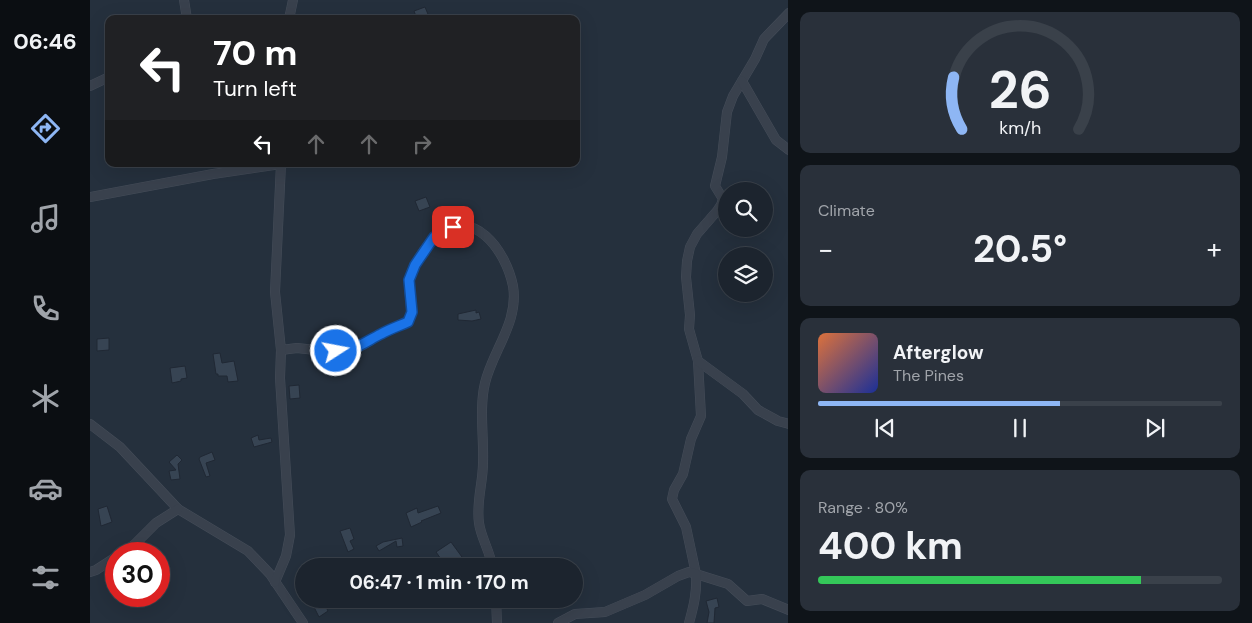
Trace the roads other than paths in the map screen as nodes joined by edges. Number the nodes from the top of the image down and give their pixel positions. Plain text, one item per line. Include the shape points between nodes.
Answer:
1 (184, 0) edge
2 (293, 0) edge
3 (788, 13) edge
4 (186, 15) edge
5 (290, 15) edge
6 (105, 78) edge
7 (742, 81) junction
8 (90, 86) edge
9 (788, 150) edge
10 (261, 167) edge
11 (281, 167) edge
12 (90, 197) edge
13 (281, 350) junction
14 (698, 361) junction
15 (90, 424) edge
16 (788, 424) edge
17 (178, 509) junction
18 (137, 542) edge
19 (490, 558) edge
20 (105, 564) edge
21 (90, 572) edge
22 (696, 574) junction
23 (275, 582) junction
24 (496, 608) edge
25 (788, 610) edge
26 (303, 623) edge
27 (497, 623) edge
28 (558, 623) edge
29 (689, 623) edge

1 - 4 street
2 - 5 street
3 - 7 street via 764,39
6 - 8 street
7 - 9 street via 776,140
7 - 14 street via 726,119 716,186 723,199 697,234 686,261 689,329
10 - 12 street
11 - 13 street via 275,292
13 - 19 street via 347,351 408,322 412,312 409,280 434,237 453,227 465,226 476,228 487,236 505,264 514,299 511,319 485,384 483,464 478,508 479,525
13 - 23 street via 290,535 286,556
14 - 16 street via 743,394 758,410
14 - 22 street via 701,416 672,499 686,528
15 - 17 street via 120,447
17 - 18 street via 156,523
17 - 23 street via 248,551
20 - 21 street
22 - 25 street via 728,584 747,601 762,599
22 - 28 street via 689,572 678,576 605,612 575,614
22 - 29 street via 696,598
23 - 26 street
24 - 27 street

